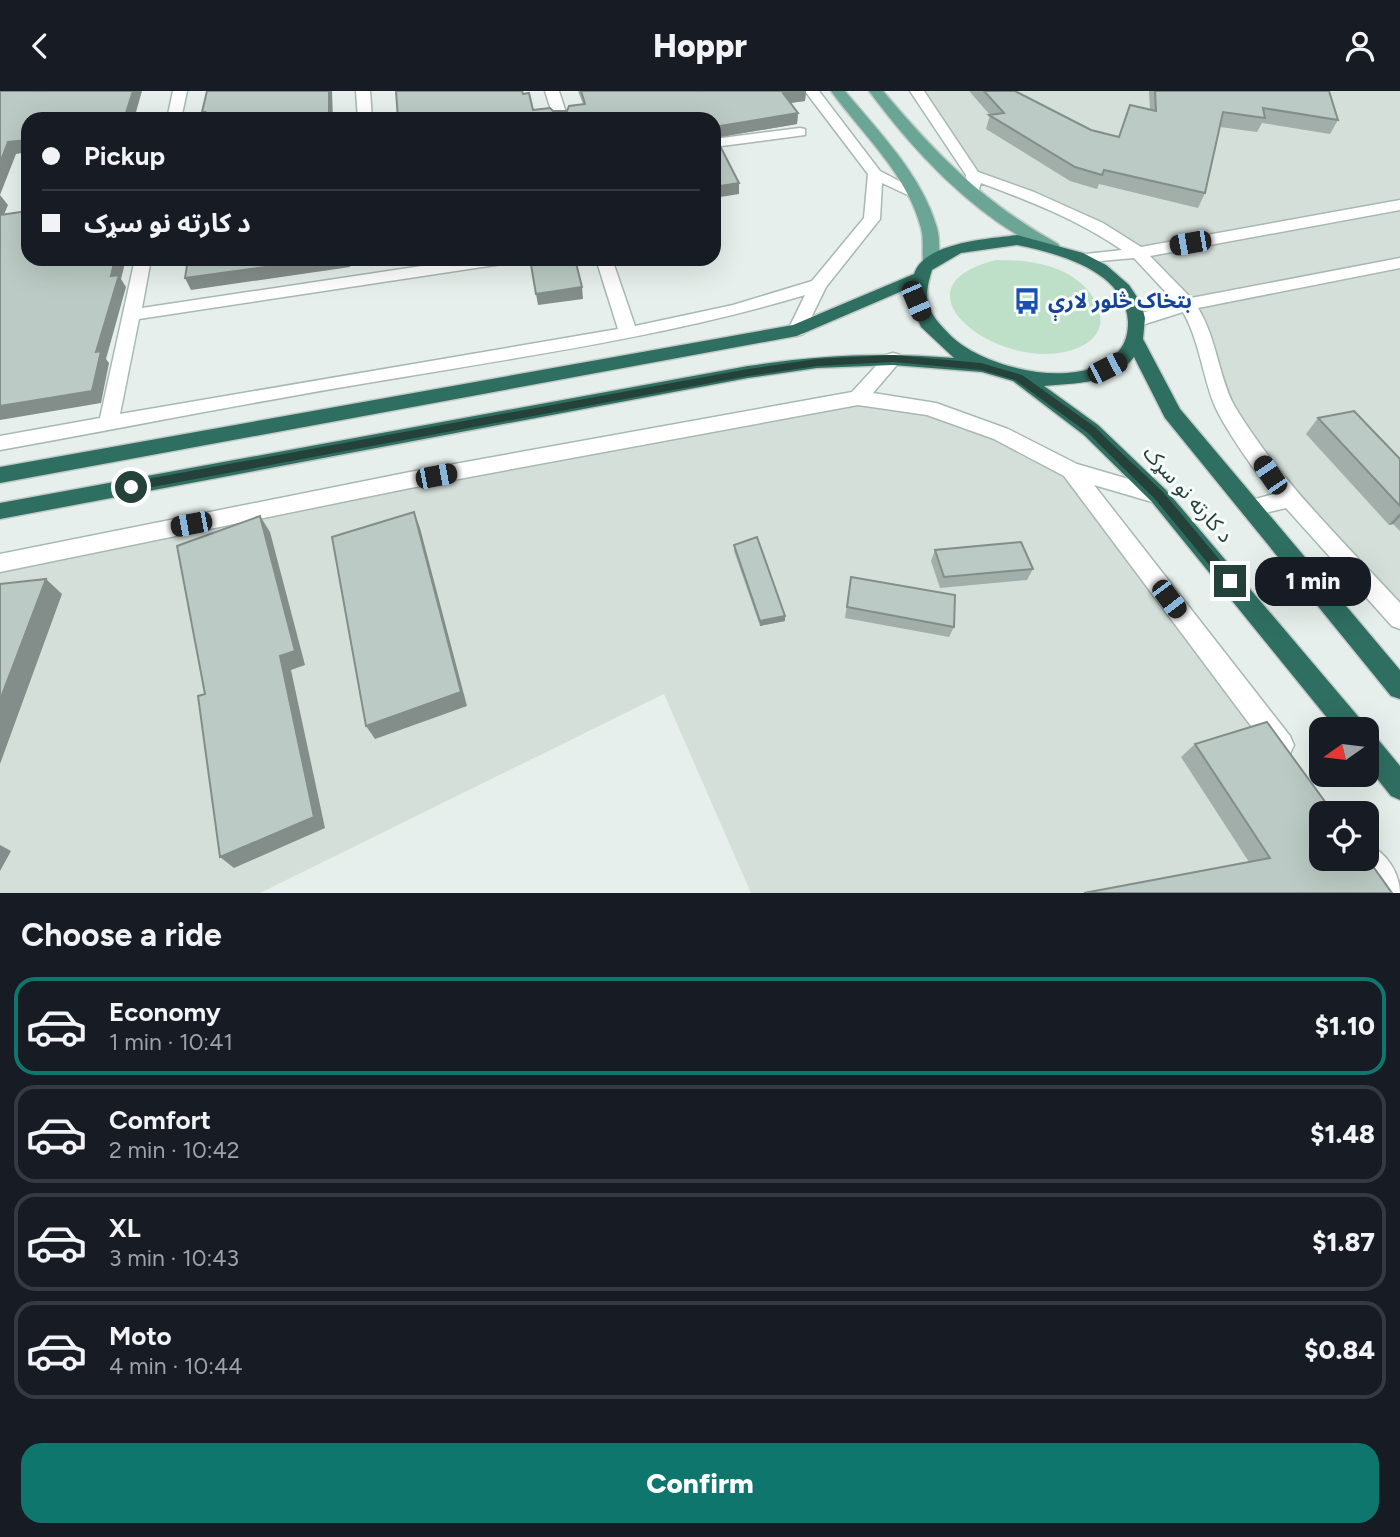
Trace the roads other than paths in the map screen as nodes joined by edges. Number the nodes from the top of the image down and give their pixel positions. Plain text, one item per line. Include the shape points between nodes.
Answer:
1 (180, 91) edge
2 (363, 91) edge
3 (552, 91) edge
4 (812, 91) edge
5 (838, 91) edge
6 (876, 91) edge
7 (917, 91) edge
8 (176, 112) edge
9 (364, 112) edge
10 (559, 112) edge
11 (800, 132) dead end
12 (721, 142) edge
13 (875, 174) junction
14 (973, 175) junction
15 (912, 192) junction
16 (972, 195) junction
17 (1400, 205) edge
18 (1052, 247) junction
19 (1138, 253) junction
20 (1083, 259) junction
21 (931, 261) junction
22 (1400, 263) edge
23 (142, 266) edge
24 (372, 266) edge
25 (454, 266) edge
26 (606, 266) edge
27 (373, 278) junction
28 (917, 278) junction
29 (818, 285) junction
30 (1186, 304) junction
31 (131, 315) junction
32 (1139, 320) junction
33 (797, 330) junction
34 (628, 333) junction
35 (1136, 342) junction
36 (893, 359) junction
37 (981, 366) junction
38 (1019, 378) junction
39 (858, 398) junction
40 (109, 422) junction
41 (0, 443) edge
42 (1071, 470) junction
43 (0, 475) edge
44 (1159, 496) junction
45 (1291, 498) junction
46 (1252, 508) junction
47 (0, 511) edge
48 (0, 563) edge
49 (1400, 619) edge
50 (1400, 688) edge
51 (1342, 717) edge
52 (1291, 758) edge
53 (1379, 761) edge
54 (1400, 787) edge
55 (1378, 871) edge
56 (1394, 893) edge

1 - 8 street
2 - 9 street
3 - 10 street
4 - 13 street
5 - 15 main road via 891,157
6 - 16 main road via 929,154
7 - 14 street
11 - 12 street
13 - 15 street
13 - 29 street via 872,219
14 - 16 street
14 - 19 street via 1097,226
15 - 21 main road via 929,229
16 - 18 main road
17 - 19 street
18 - 20 highway
18 - 21 highway via 1017,240 983,241 954,248
19 - 20 street
19 - 30 street
20 - 32 highway via 1123,290
21 - 28 highway
22 - 30 street
23 - 31 street
24 - 27 street
25 - 27 street
26 - 34 street
27 - 31 street
28 - 33 highway
28 - 37 highway via 916,301 926,325 948,348
29 - 33 street
29 - 34 street via 735,310
30 - 32 street
30 - 45 street via 1200,326 1224,405 1270,475
31 - 40 street
32 - 35 highway
33 - 43 highway
34 - 40 street
35 - 38 highway via 1120,362 1094,375 1058,381
35 - 46 highway, د کارته نو سړک via 1172,413
36 - 37 highway
36 - 39 street
36 - 47 highway via 817,362 748,372
37 - 38 highway
38 - 44 highway, د کارته نو سړک via 1091,430
39 - 42 street via 929,408 1000,434
39 - 48 street via 410,480
40 - 41 street
42 - 44 street
42 - 52 street
44 - 51 highway, د کارته نو سړک
45 - 46 street
45 - 49 street
46 - 50 highway, د کارته نو سړک
53 - 54 highway
55 - 56 street

